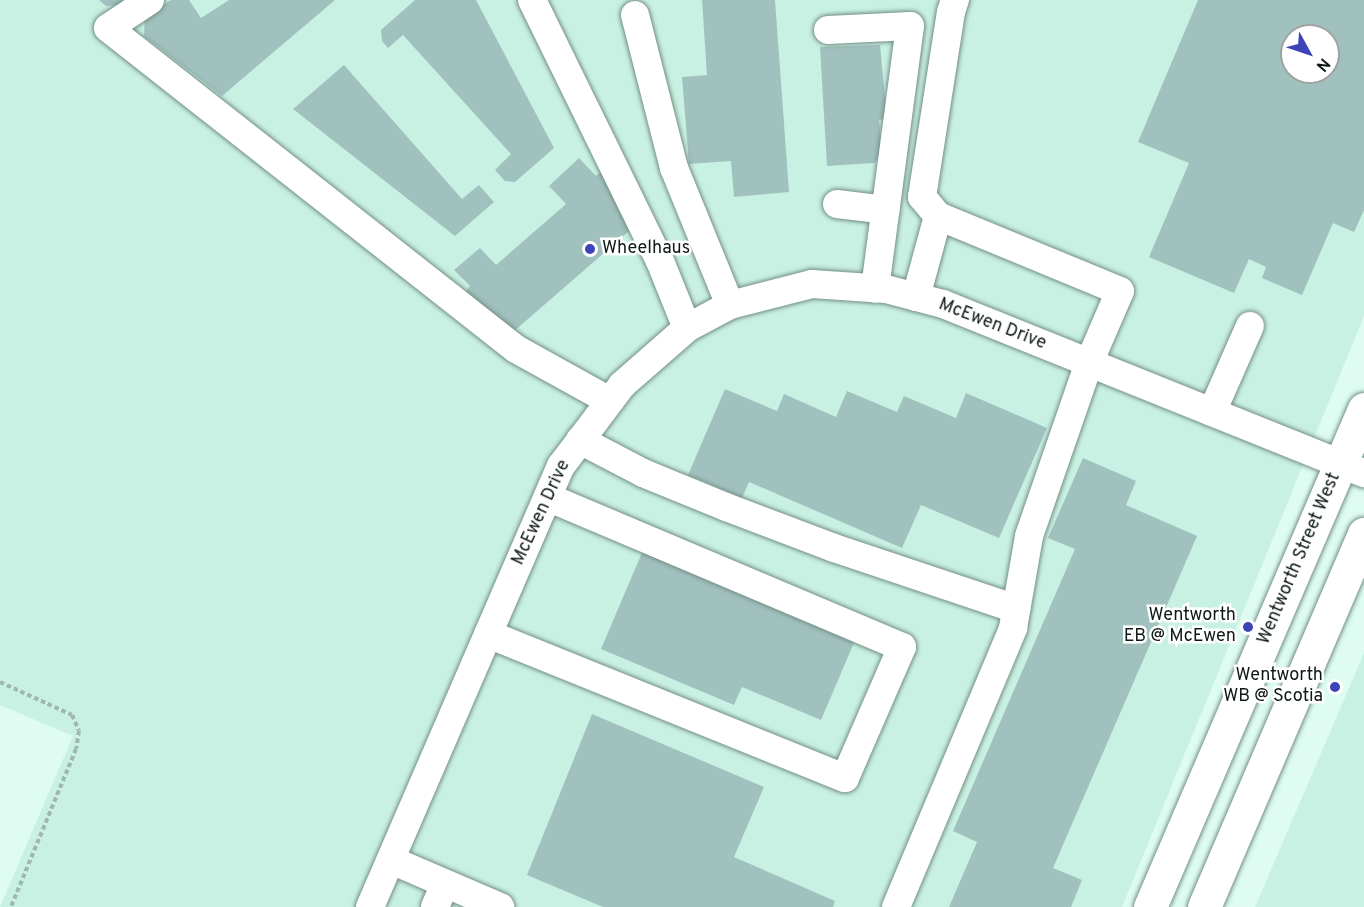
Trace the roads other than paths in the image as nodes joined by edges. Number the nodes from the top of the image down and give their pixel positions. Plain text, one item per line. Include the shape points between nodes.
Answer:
1 (150, 0) edge
2 (532, 0) edge
3 (955, 0) edge
4 (635, 15) dead end
5 (828, 30) dead end
6 (837, 204) dead end
7 (886, 210) junction
8 (939, 216) junction
9 (876, 289) junction
10 (916, 297) junction
11 (730, 305) junction
12 (1250, 327) dead end
13 (687, 328) junction
14 (1089, 363) junction
15 (610, 401) junction
16 (1364, 409) edge
17 (1212, 412) junction
18 (580, 440) junction
19 (1353, 468) edge
20 (547, 497) junction
21 (1364, 534) edge
22 (1016, 609) junction
23 (488, 634) junction
24 (391, 860) junction
25 (440, 895) edge
26 (370, 907) edge
27 (500, 907) edge
28 (896, 907) edge
29 (1150, 907) edge
30 (1204, 907) edge

1 - 15 street via 108,28 516,349
2 - 13 street via 660,261
3 - 8 street via 922,197
4 - 11 street via 674,168
5 - 7 street via 910,26
6 - 7 street
7 - 9 street
8 - 10 street
8 - 14 street via 1120,291
9 - 10 street, McEwen Drive
9 - 11 street, McEwen Drive via 812,284
10 - 14 street, McEwen Drive via 943,304
11 - 13 street, McEwen Drive
12 - 17 street
13 - 15 street, McEwen Drive via 622,385
14 - 17 street, McEwen Drive
14 - 22 street via 1029,536
15 - 18 street, McEwen Drive
16 - 19 main road, Wentworth Street West
17 - 19 street, McEwen Drive
18 - 20 street, McEwen Drive via 561,466
18 - 22 street via 643,473 726,507
19 - 29 main road, Wentworth Street West
20 - 23 street, McEwen Drive
20 - 23 street via 902,647 845,778
21 - 30 main road
22 - 28 street via 1013,628
23 - 24 street, McEwen Drive
24 - 25 street
24 - 26 street, McEwen Drive
25 - 27 street

